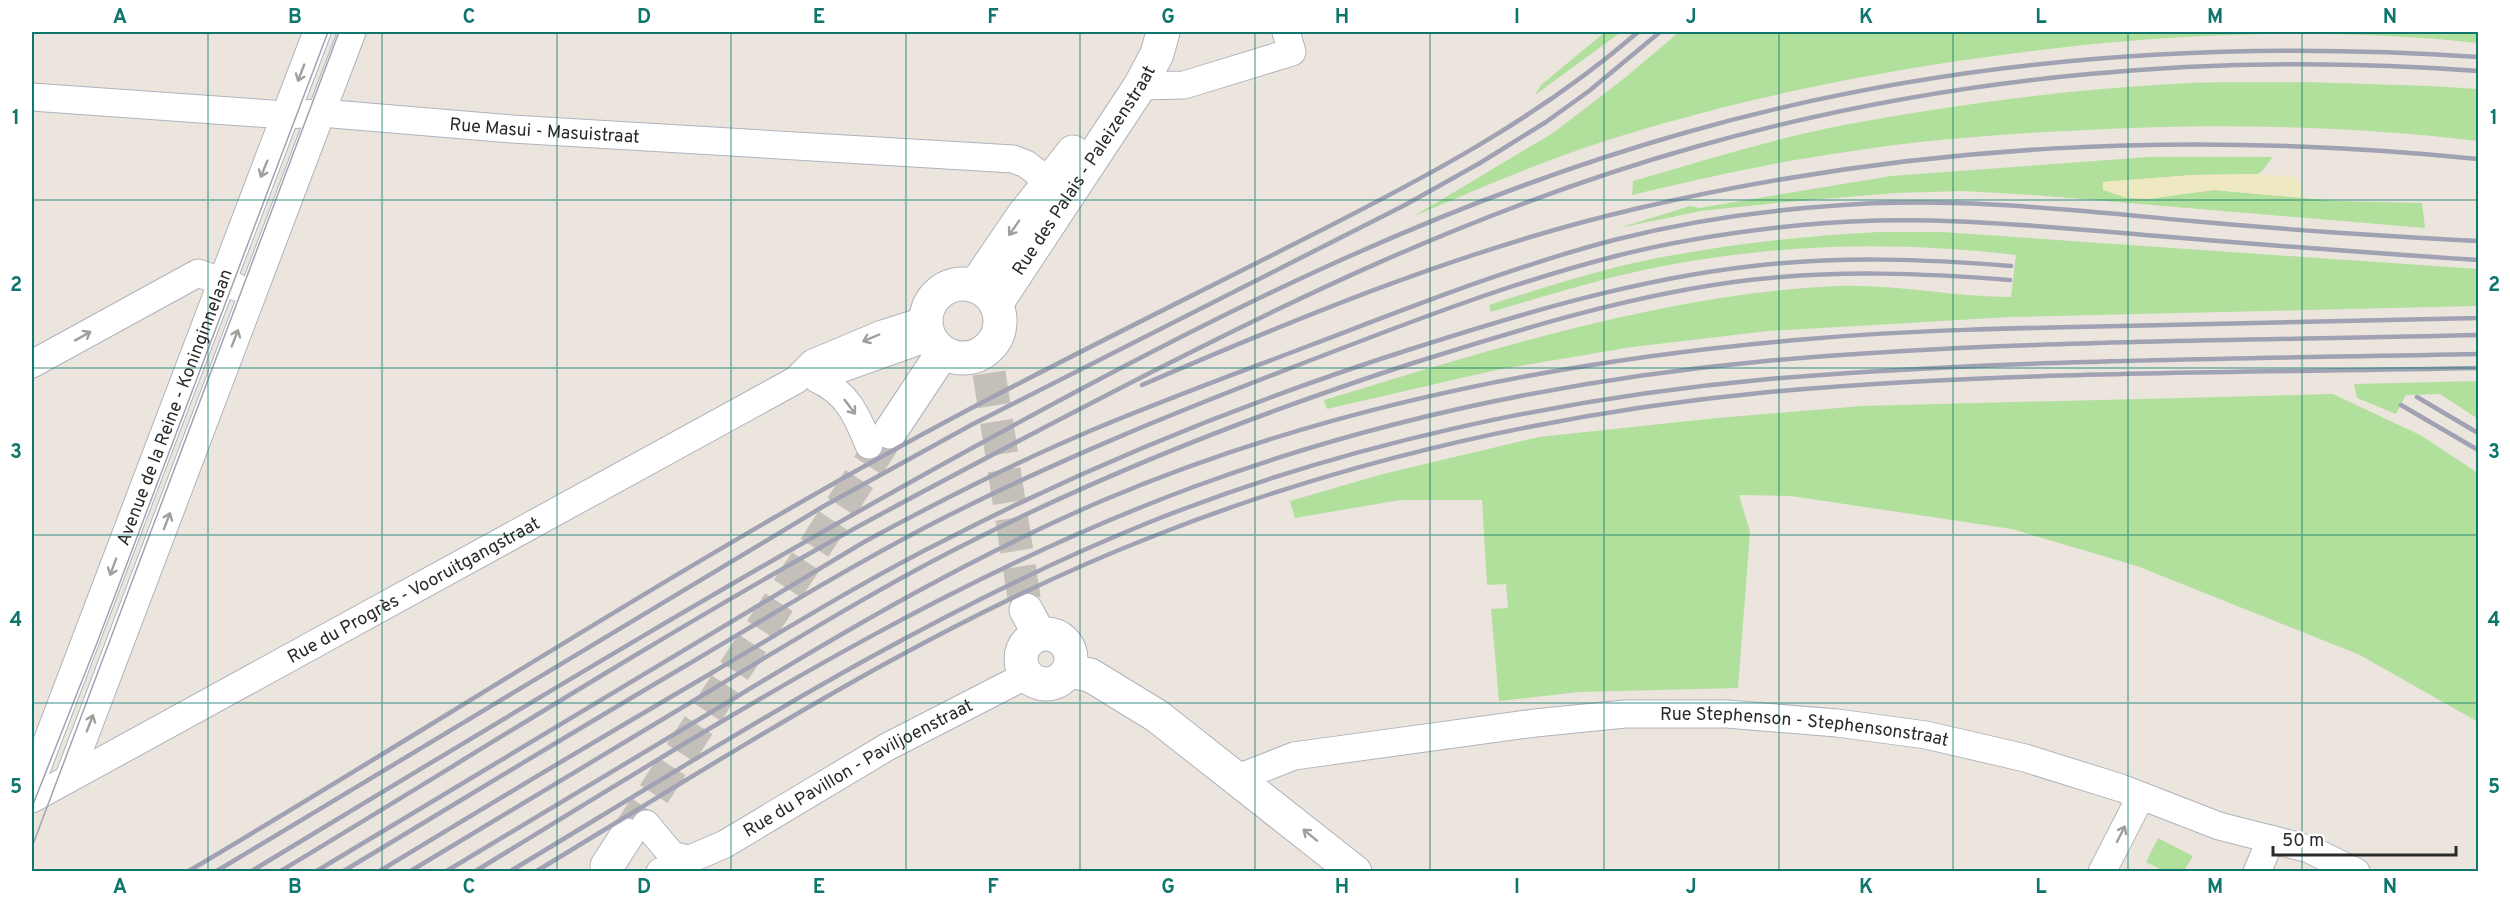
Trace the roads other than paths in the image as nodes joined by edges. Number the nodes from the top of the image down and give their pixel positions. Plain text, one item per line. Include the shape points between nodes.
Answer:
1 (317, 32) edge
2 (352, 32) edge
3 (1156, 32) edge
4 (1163, 32) edge
5 (1286, 32) edge
6 (1140, 87) junction
7 (32, 97) edge
8 (321, 113) junction
9 (286, 115) junction
10 (1051, 183) junction
11 (1054, 218) junction
12 (220, 281) junction
13 (253, 292) junction
14 (986, 295) junction
15 (933, 336) junction
16 (32, 364) edge
17 (806, 379) junction
18 (880, 439) joint
19 (1068, 671) junction
20 (1027, 675) junction
21 (69, 777) junction
22 (1238, 778) junction
23 (32, 781) edge
24 (2141, 796) junction
25 (32, 799) edge
26 (636, 830) joint
27 (2271, 839) junction
28 (688, 859) junction
29 (604, 870) edge
30 (660, 872) edge
31 (1355, 872) edge
32 (2102, 872) edge
33 (2258, 872) edge
34 (2356, 872) edge

1 -> 9 street, Avenue de la Reine - Koninginnelaan
2 - 8 street, Avenue de la Reine - Koninginnelaan
3 - 10 main road, Rue des Palais - Paleizenstraat
4 - 6 main road, Rue des Palais - Paleizenstraat
5 - 6 street via 1292,52 1185,85
6 - 11 main road, Rue des Palais - Paleizenstraat
7 - 9 street, Rue Masui - Masuistraat
8 - 9 street, Rue Masui - Masuistraat
8 - 10 street, Rue Masui - Masuistraat via 512,129 1013,159
8 - 13 street, Avenue de la Reine - Koninginnelaan
9 -> 12 street, Avenue de la Reine - Koninginnelaan
10 - 11 main road via 1057,198
10 -> 14 main road, Rue des Palais - Paleizenstraat via 1022,217
11 - 14 main road, Rue des Palais - Paleizenstraat
12 - 13 street
16 -> 12 street via 198,273
12 -> 23 street, Avenue de la Reine - Koninginnelaan
21 -> 13 street, Avenue de la Reine - Koninginnelaan
14 - 15 main road via 964,284 942,290 928,308
14 - 15 main road via 1001,320 987,362 957,357
15 - 17 street, Rue du Progrès - Vooruitgangstraat via 882,334 813,363
15 - 18 main road
17 -> 18 street via 825,382
17 - 21 street, Rue du Progrès - Vooruitgangstraat
19 - 20 main road via 1049,684
19 - 20 main road via 1072,661 1066,642 1032,622 1030,639 1021,657
19 - 22 main road via 1090,675 1157,716
20 - 28 street, Rue du Pavillon - Paviljoenstraat via 887,747 725,844
21 - 25 street, Rue du Progrès - Vooruitgangstraat
22 - 24 street, Rue Stephenson - Stephensonstraat via 1294,756 1535,723 1625,714 1727,714 1926,735 2025,758
31 -> 22 main road
24 - 27 street, Rue Stephenson - Stephensonstraat via 2219,826
32 -> 24 street
26 - 28 street via 672,855
26 - 29 main road
27 - 33 street
27 - 34 street, Rue Stephenson - Stephensonstraat via 2309,849
28 - 30 street, Rue du Pavillon - Paviljoenstraat

